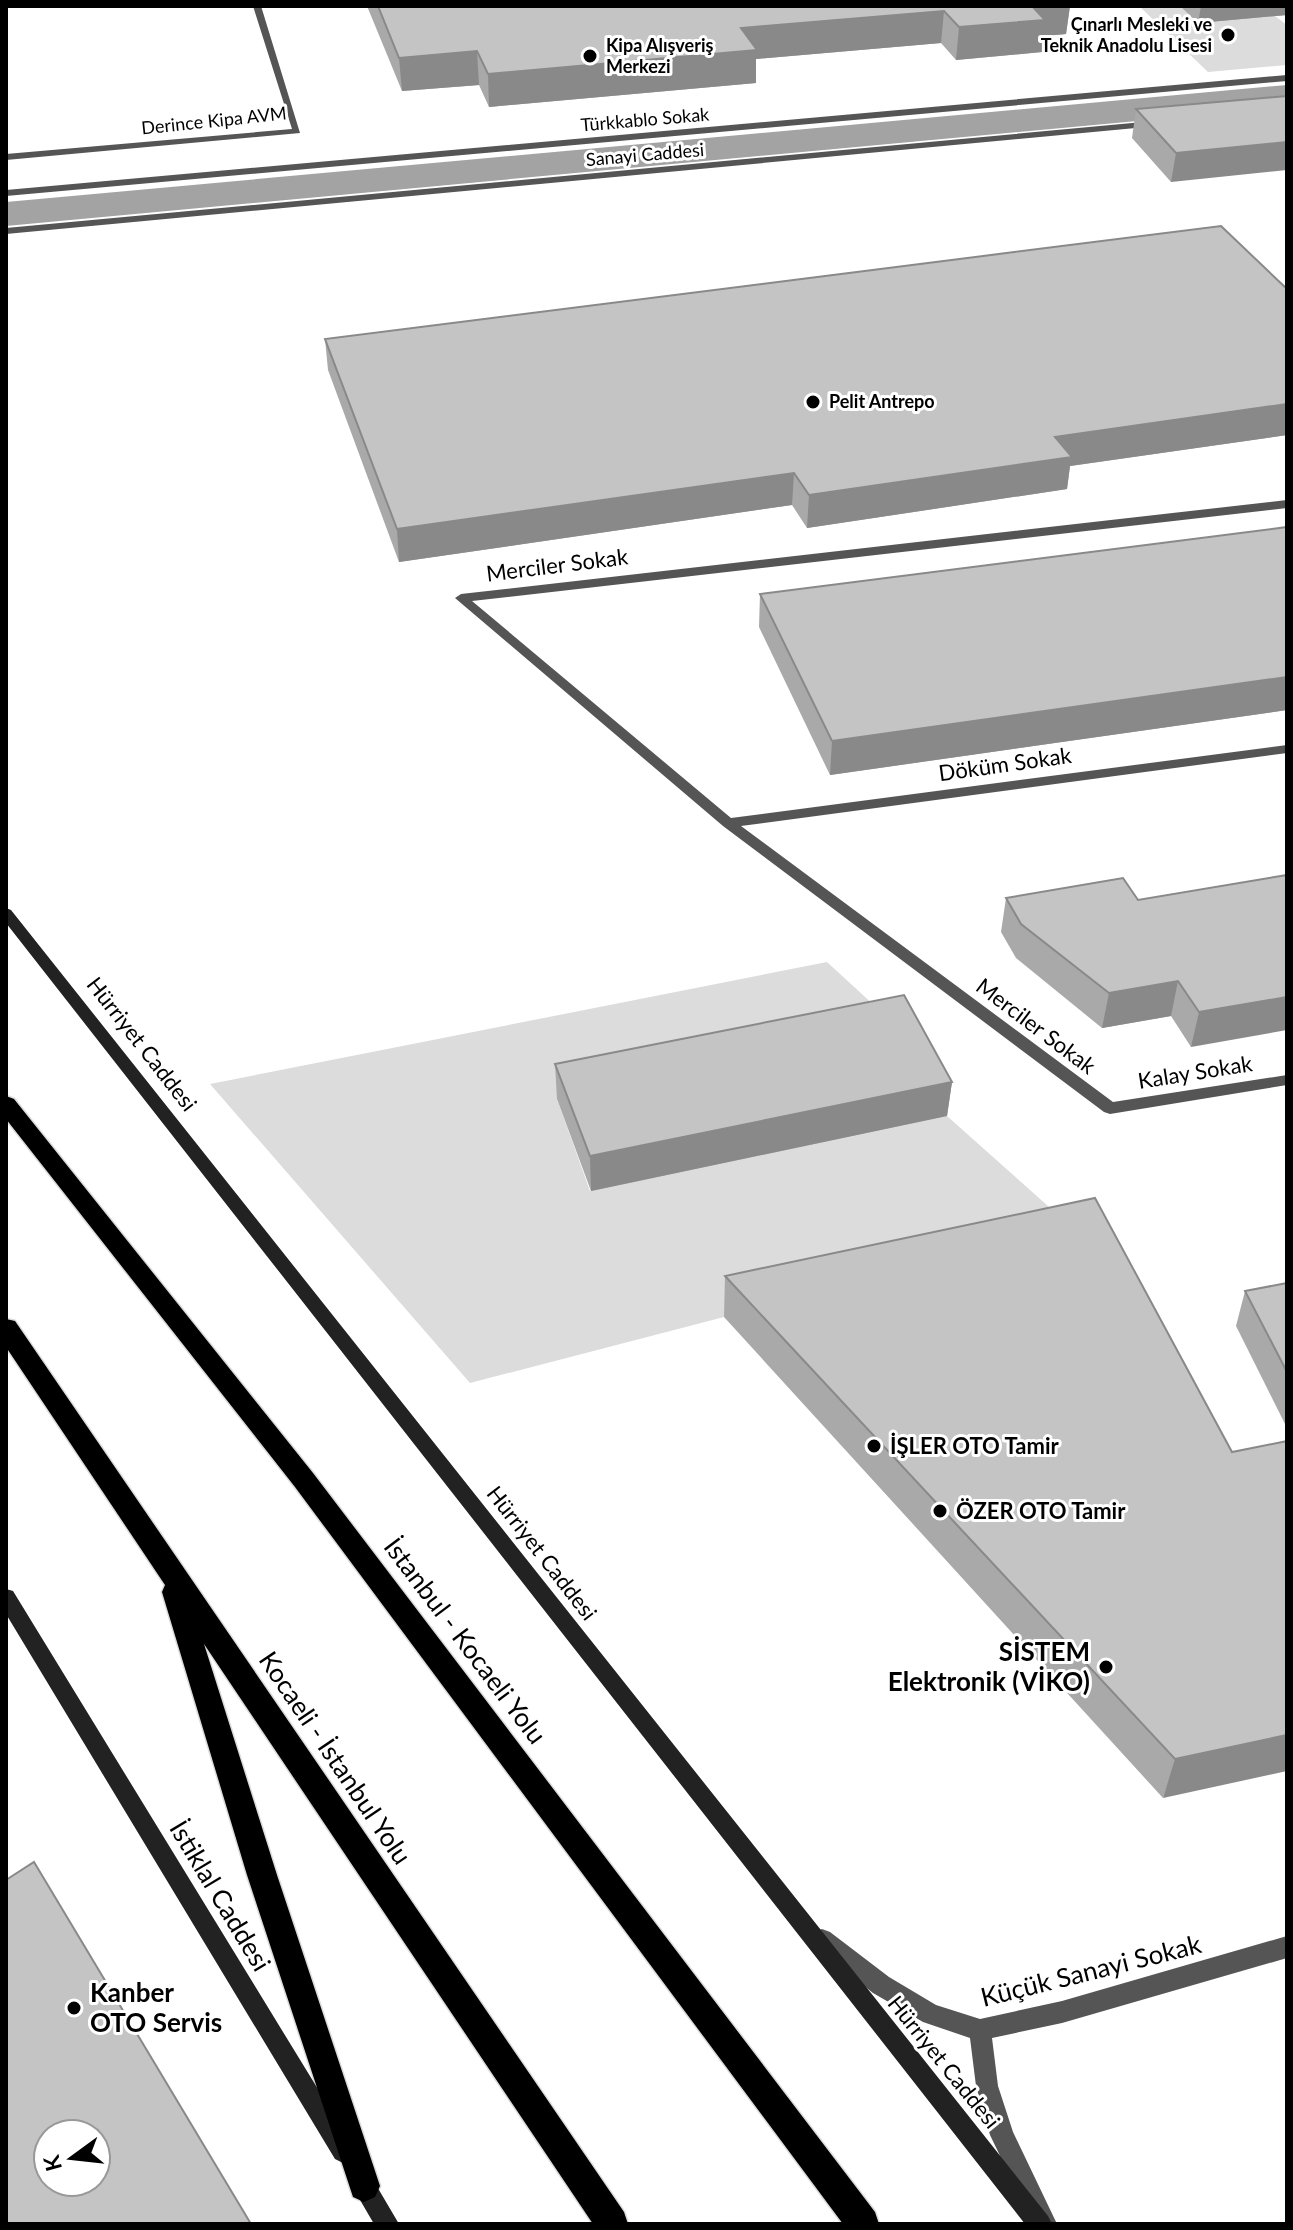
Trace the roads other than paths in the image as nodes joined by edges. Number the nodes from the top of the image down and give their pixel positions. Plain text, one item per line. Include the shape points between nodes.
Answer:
1 (257, 6) edge
2 (1287, 78) edge
3 (1160, 123) edge
4 (6, 157) edge
5 (6, 193) edge
6 (6, 231) edge
7 (1287, 504) edge
8 (1287, 749) edge
9 (728, 823) junction
10 (6, 913) edge
11 (1287, 1080) edge
12 (6, 1104) edge
13 (1110, 1108) joint
14 (6, 1328) edge
15 (167, 1568) junction
16 (6, 1597) edge
17 (796, 1917) junction
18 (1287, 1947) edge
19 (980, 2030) junction
20 (364, 2186) junction
21 (387, 2224) edge
22 (612, 2224) edge
23 (863, 2224) edge
24 (1042, 2224) edge

1 - 4 street, Derince Kipa AVM via 297,131
2 - 5 street, Türkkablo Sokak
3 - 6 street, Sanayi Caddesi
7 - 9 street, Merciler Sokak via 461,598
8 - 9 street, Döküm Sokak
9 - 13 street, Merciler Sokak
10 - 17 main road, Hürriyet Caddesi
11 - 13 street, Kalay Sokak
12 - 23 highway, İstanbul - Kocaeli Yolu via 304,1480
14 - 15 highway, Kocaeli - İstanbul Yolu
15 - 20 highway
15 - 22 highway, Kocaeli - İstanbul Yolu
16 - 20 main road, İstiklal Caddesi
17 - 19 street, Küçük Sanayi Sokak via 881,1985 931,2014
17 - 24 main road, Hürriyet Caddesi
18 - 19 street, Küçük Sanayi Sokak via 1062,2012
19 - 24 street via 987,2086 1002,2135
20 - 21 main road, İstiklal Caddesi

